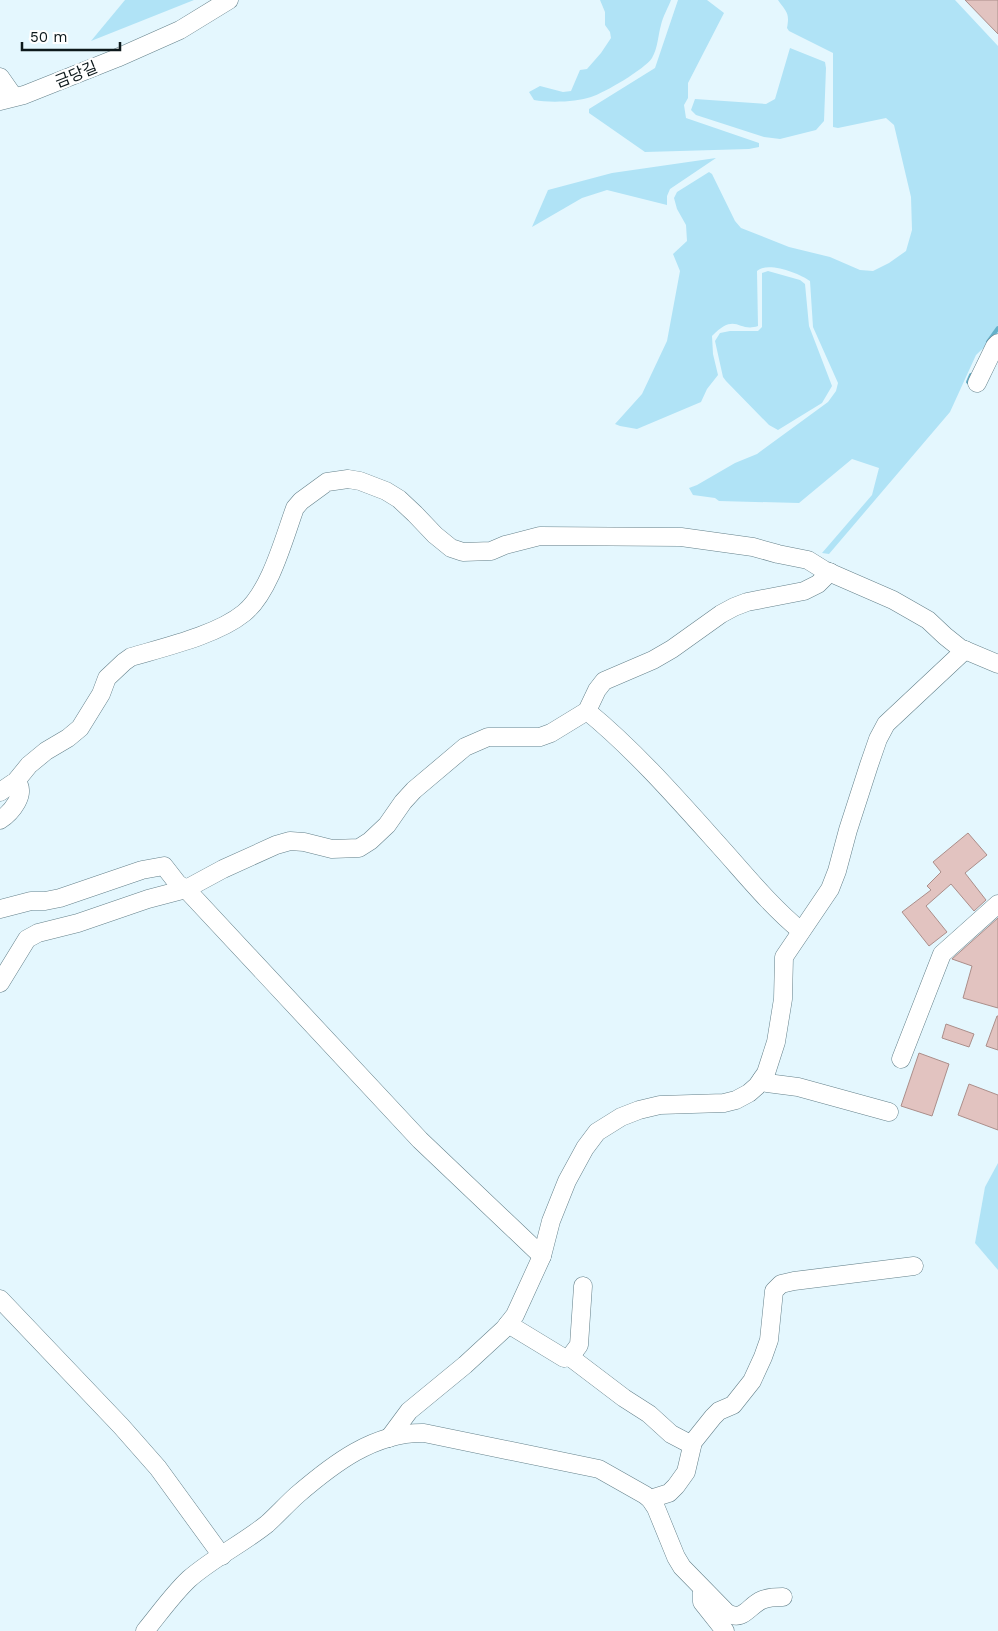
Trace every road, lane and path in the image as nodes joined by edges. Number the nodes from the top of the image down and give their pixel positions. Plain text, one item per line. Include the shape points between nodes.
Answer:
1 (229, 0) edge
2 (0, 77) edge
3 (7, 99) edge
4 (998, 343) edge
5 (977, 384) dead end
6 (830, 572) junction
7 (965, 650) junction
8 (998, 664) edge
9 (587, 711) junction
10 (16, 781) junction
11 (0, 792) edge
12 (0, 820) edge
13 (186, 889) junction
14 (998, 904) edge
15 (0, 909) edge
16 (801, 931) junction
17 (0, 983) edge
18 (901, 1059) dead end
19 (762, 1079) junction
20 (889, 1112) dead end
21 (542, 1256) junction
22 (914, 1266) dead end
23 (583, 1286) dead end
24 (0, 1299) edge
25 (508, 1324) junction
26 (570, 1357) junction
27 (389, 1438) junction
28 (692, 1445) junction
29 (650, 1498) junction
30 (222, 1556) junction
31 (703, 1590) junction
32 (783, 1597) dead end
33 (145, 1631) edge
34 (725, 1631) edge

1 - 3 street, 금당길 via 180,30 117,58
2 - 3 street
4 - 5 street
6 - 7 street via 894,600 928,620
6 - 9 street via 818,584 804,591 747,602 720,614 653,660 604,682
6 - 10 street via 808,560 754,546 681,537 540,536 491,550 463,552 451,548 392,495 360,480 327,482 295,508 271,575 246,612 213,631 124,662 107,678 80,728 29,765
7 - 8 street
7 - 16 street via 886,724 869,765 837,871 830,888
9 - 13 street via 540,737 488,737 465,747 414,790 387,825 359,848 332,850 290,841 232,865
9 - 16 street via 615,734 778,913
10 - 11 street
10 - 12 street via 20,786 20,796
13 - 15 street via 164,866 158,866 60,898
13 - 17 street via 38,933 27,939
13 - 21 street via 420,1140
14 - 18 street via 942,954
16 - 19 street via 784,957 783,999 776,1042
19 - 20 street via 766,1083 798,1087
19 - 21 street via 749,1094 736,1100 660,1105 621,1117 597,1132 567,1181 551,1221
21 - 25 street
22 - 28 street via 781,1284 774,1292 769,1340 752,1381 733,1405 713,1417
23 - 26 street via 579,1345
24 - 30 street via 158,1468
25 - 26 street via 564,1358
25 - 27 street via 465,1366 409,1411
26 - 28 street via 672,1434
27 - 29 street via 424,1433 599,1469
27 - 30 street via 331,1468 268,1523
28 - 29 street via 686,1472 676,1486 669,1493
29 - 31 street via 676,1557
30 - 33 street via 188,1580
31 - 32 street via 734,1616 741,1615 764,1599
31 - 34 street via 702,1602

